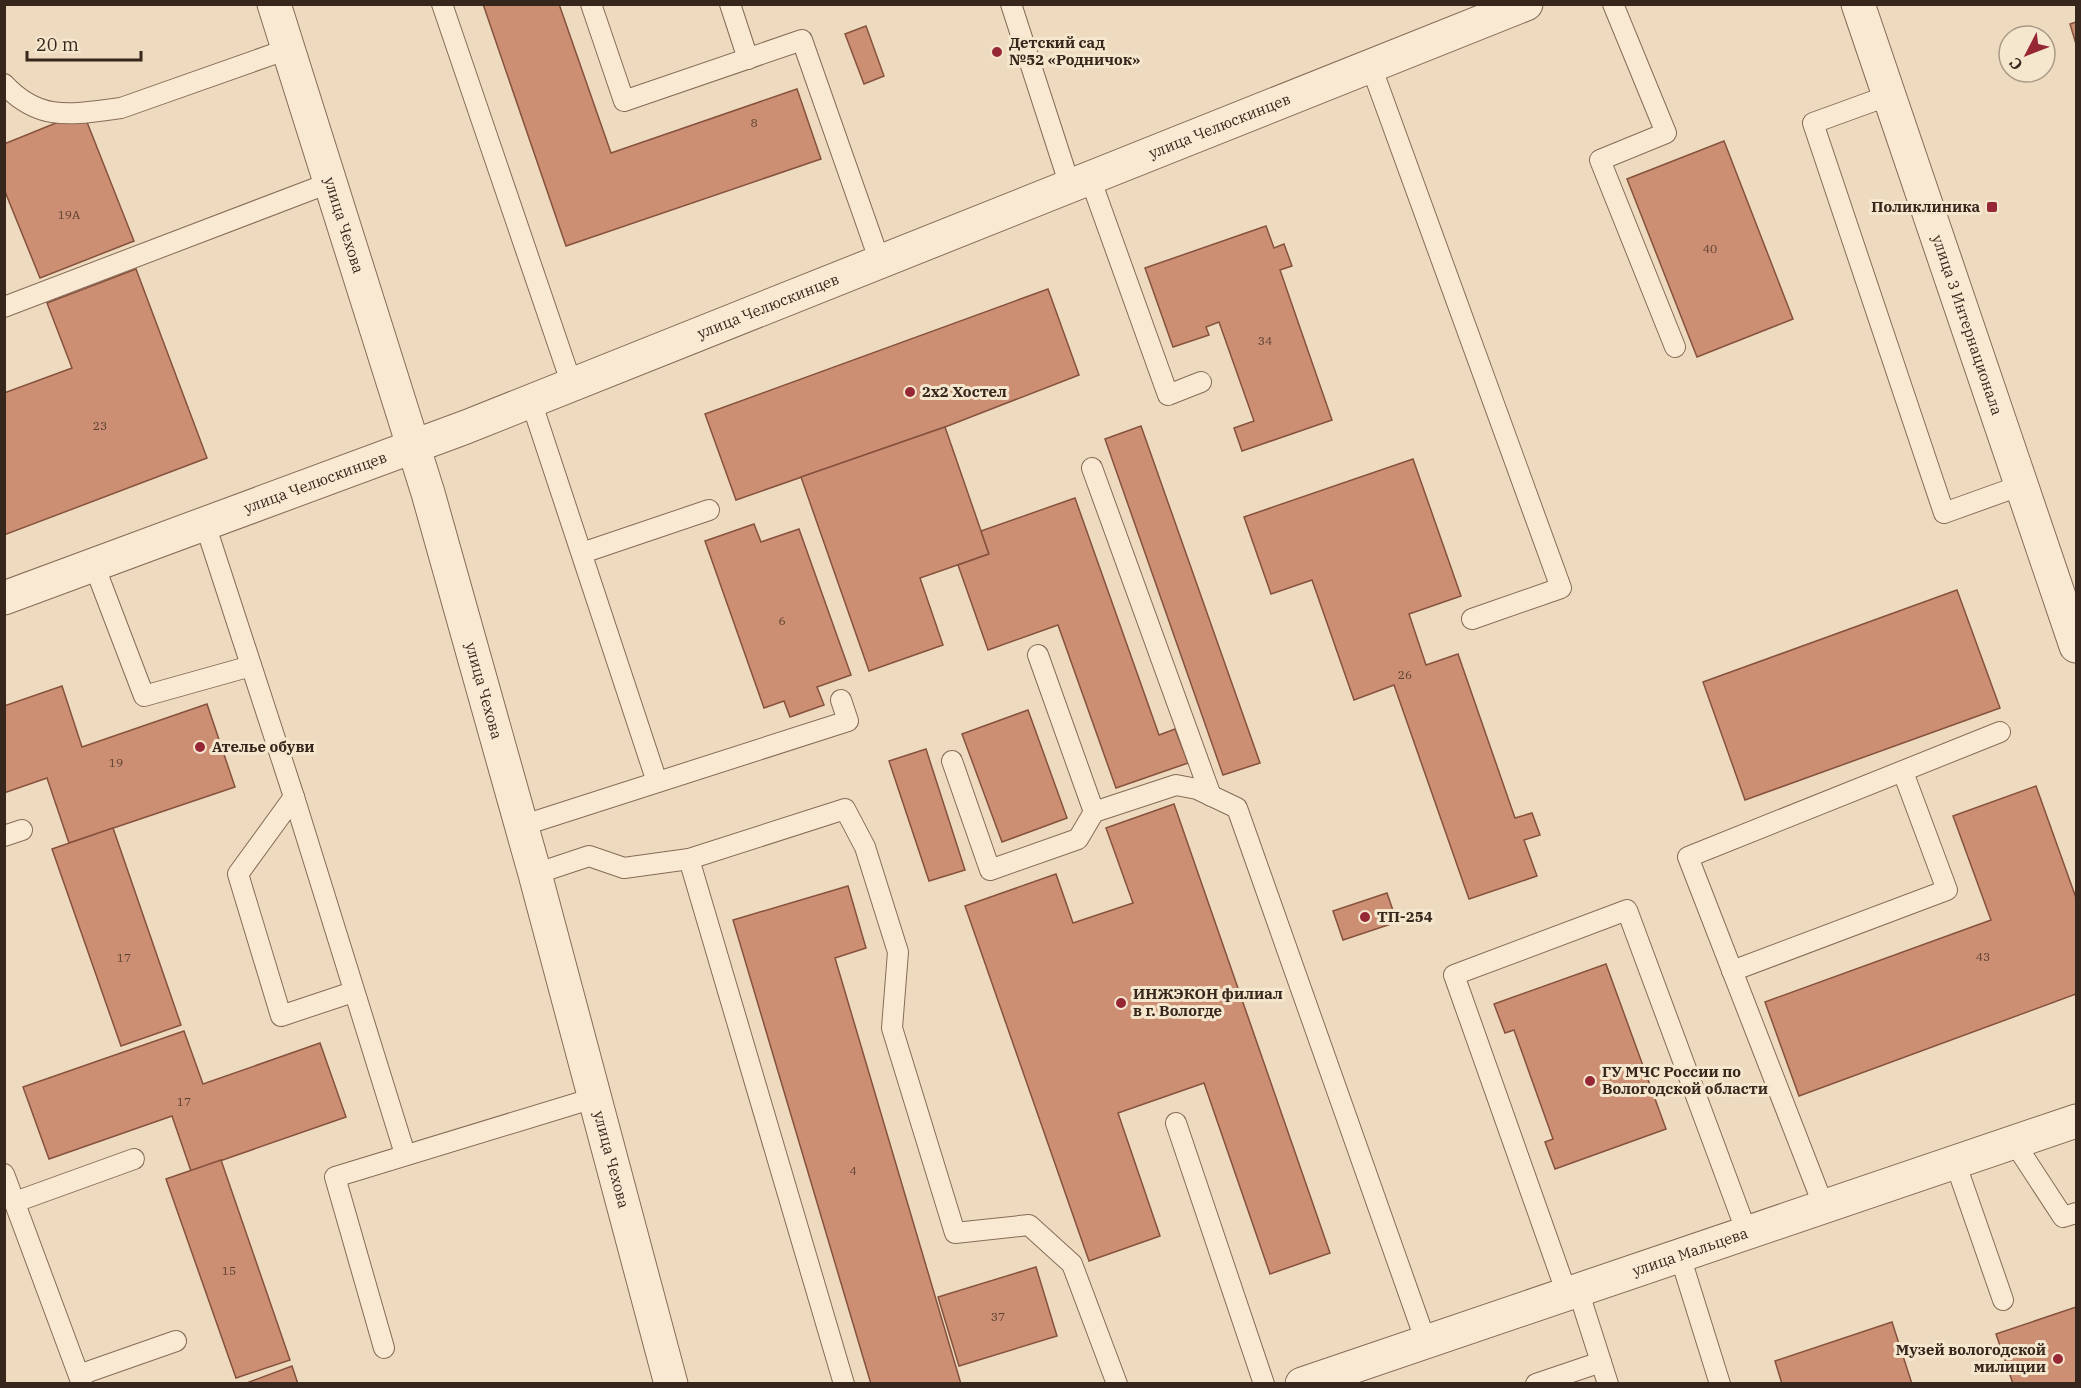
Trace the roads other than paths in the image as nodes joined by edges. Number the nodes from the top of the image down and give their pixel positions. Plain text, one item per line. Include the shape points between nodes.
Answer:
1 (274, 4) edge
2 (442, 4) edge
3 (591, 4) edge
4 (730, 4) edge
5 (1011, 4) edge
6 (1526, 4) edge
7 (1613, 4) edge
8 (1858, 4) edge
9 (288, 49) junction
10 (748, 58) junction
11 (1371, 66) junction
12 (4, 84) edge
13 (1890, 95) junction
14 (1080, 182) junction
15 (330, 183) junction
16 (880, 262) junction
17 (4, 307) edge
18 (1675, 347) dead end
19 (1201, 382) dead end
20 (572, 385) junction
21 (531, 401) junction
22 (412, 448) junction
23 (1092, 468) dead end
24 (2022, 485) junction
25 (709, 510) dead end
26 (205, 524) junction
27 (582, 554) junction
28 (94, 565) junction
29 (4, 598) edge
30 (1472, 619) dead end
31 (2076, 646) edge
32 (1038, 655) dead end
33 (252, 666) junction
34 (841, 700) dead end
35 (2001, 732) dead end
36 (952, 761) dead end
37 (1903, 772) junction
38 (657, 782) junction
39 (1211, 796) junction
40 (294, 797) junction
41 (1094, 812) junction
42 (521, 826) junction
43 (689, 859) junction
44 (535, 874) junction
45 (1732, 971) junction
46 (353, 992) junction
47 (594, 1098) junction
48 (2076, 1121) edge
49 (1176, 1123) dead end
50 (2014, 1142) junction
51 (405, 1154) junction
52 (134, 1159) dead end
53 (1955, 1162) junction
54 (4, 1174) edge
55 (15, 1202) junction
56 (1824, 1207) junction
57 (2076, 1213) edge
58 (1747, 1233) junction
59 (1680, 1256) junction
60 (1572, 1292) junction
61 (2004, 1300) dead end
62 (176, 1341) dead end
63 (1426, 1342) junction
64 (384, 1348) dead end
65 (1601, 1362) junction
66 (80, 1379) edge
67 (671, 1383) edge
68 (844, 1383) edge
69 (1117, 1383) edge
70 (1264, 1383) edge
71 (1302, 1383) edge
72 (1536, 1383) edge
73 (1608, 1383) edge
74 (1720, 1383) edge

1 - 9 street, улица Чехова
2 - 20 lane
3 - 10 lane via 624,101
4 - 10 lane
5 - 14 lane
6 - 11 street, улица Челюскинцев
7 - 18 lane via 1666,133 1600,160
8 - 13 street, улица 3 Интернационала
9 - 12 lane via 121,108 51,113 20,101
9 - 15 street, улица Чехова
10 - 16 lane via 802,40
11 - 14 street, улица Челюскинцев
11 - 30 lane via 1561,588
13 - 24 street, улица 3 Интернационала
13 - 24 lane via 1813,123 1944,513
14 - 16 street, улица Челюскинцев
14 - 19 lane via 1168,394
15 - 17 lane
15 - 22 street, улица Чехова
16 - 20 street, улица Челюскинцев
20 - 21 street, улица Челюскинцев
21 - 22 street, улица Челюскинцев
21 - 27 lane
22 - 26 street, улица Челюскинцев
22 - 42 street, улица Чехова
23 - 39 lane
24 - 31 street, улица 3 Интернационала
25 - 27 lane
26 - 28 street, улица Челюскинцев
26 - 33 lane
27 - 38 lane
28 - 29 street, улица Челюскинцев
28 - 33 lane via 144,696
32 - 41 lane
33 - 40 lane
34 - 38 lane via 848,721
35 - 37 lane
36 - 41 lane via 990,870 1078,839
37 - 45 lane via 1688,857
37 - 45 lane via 1947,890
38 - 42 lane
39 - 41 lane via 1176,785
39 - 63 lane via 1238,808
40 - 46 lane
40 - 46 lane via 238,874 281,1016
42 - 44 street, улица Чехова
43 - 44 lane via 624,868 589,856
43 - 68 lane
43 - 69 lane via 845,809 865,847 898,952 892,1028 955,1233 1029,1225 1072,1263
44 - 47 street, улица Чехова
45 - 56 lane
46 - 51 lane
47 - 51 lane
47 - 67 street, улица Чехова
48 - 50 street, улица Мальцева
49 - 70 lane
50 - 53 street, улица Мальцева
50 - 57 lane via 2063,1218
51 - 64 lane via 335,1177
52 - 55 lane
53 - 56 street, улица Мальцева
53 - 61 lane
54 - 55 lane
55 - 66 lane
56 - 58 street, улица Мальцева
58 - 59 street, улица Мальцева
58 - 60 lane via 1627,910 1454,975
59 - 60 street, улица Мальцева
59 - 74 lane
60 - 63 street, улица Мальцева
60 - 65 lane
62 - 66 lane
63 - 71 street, улица Мальцева
65 - 72 lane
65 - 73 lane

